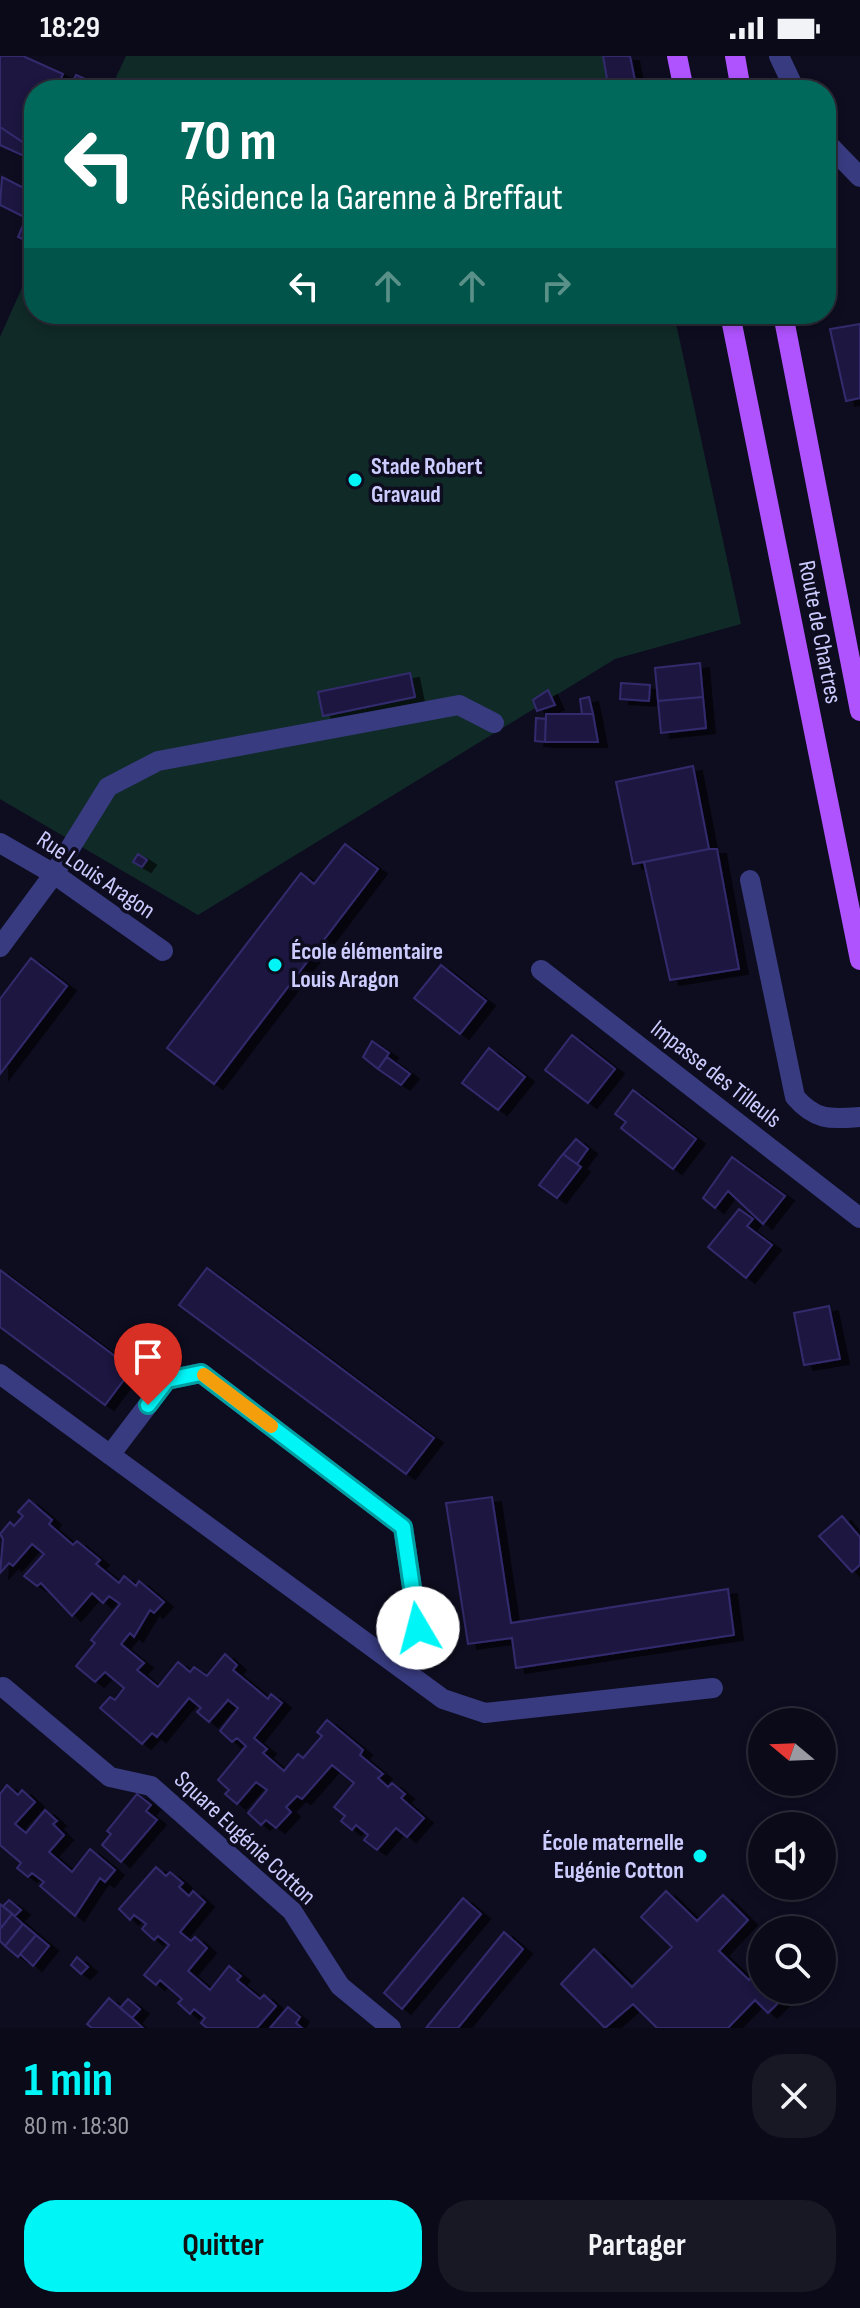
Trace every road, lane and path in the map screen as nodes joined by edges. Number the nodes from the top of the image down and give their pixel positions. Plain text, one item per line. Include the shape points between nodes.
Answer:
1 (677, 56) edge
2 (735, 56) edge
3 (779, 56) edge
4 (682, 80) edge
5 (739, 80) edge
6 (790, 80) edge
7 (836, 152) edge
8 (860, 177) edge
9 (732, 324) edge
10 (785, 324) edge
11 (860, 711) edge
12 (494, 723) dead end
13 (0, 843) edge
14 (54, 874) junction
15 (750, 880) dead end
16 (0, 947) edge
17 (163, 951) dead end
18 (860, 960) edge
19 (541, 970) dead end
20 (860, 1117) edge
21 (860, 1218) edge
22 (0, 1374) edge
23 (110, 1455) junction
24 (395, 1661) junction
25 (3, 1687) dead end
26 (713, 1688) dead end
27 (391, 2028) edge

1 - 4 main road
2 - 5 main road
3 - 6 street
7 - 8 street
9 - 18 main road, Route de Chartres
10 - 11 main road, Route de Chartres
12 - 14 street via 459,705 158,761 108,787
13 - 14 street, Rue Louis Aragon
14 - 16 street
14 - 17 street, Rue Louis Aragon
15 - 20 street via 795,1097 810,1114
19 - 21 street, Impasse des Tilleuls
22 - 23 street
23 - 24 street
23 - 24 street via 167,1380 201,1373 403,1527 418,1628
24 - 26 street via 443,1699 485,1713
25 - 27 street, Square Eugénie Cotton via 110,1777 151,1786 292,1911 340,1986

